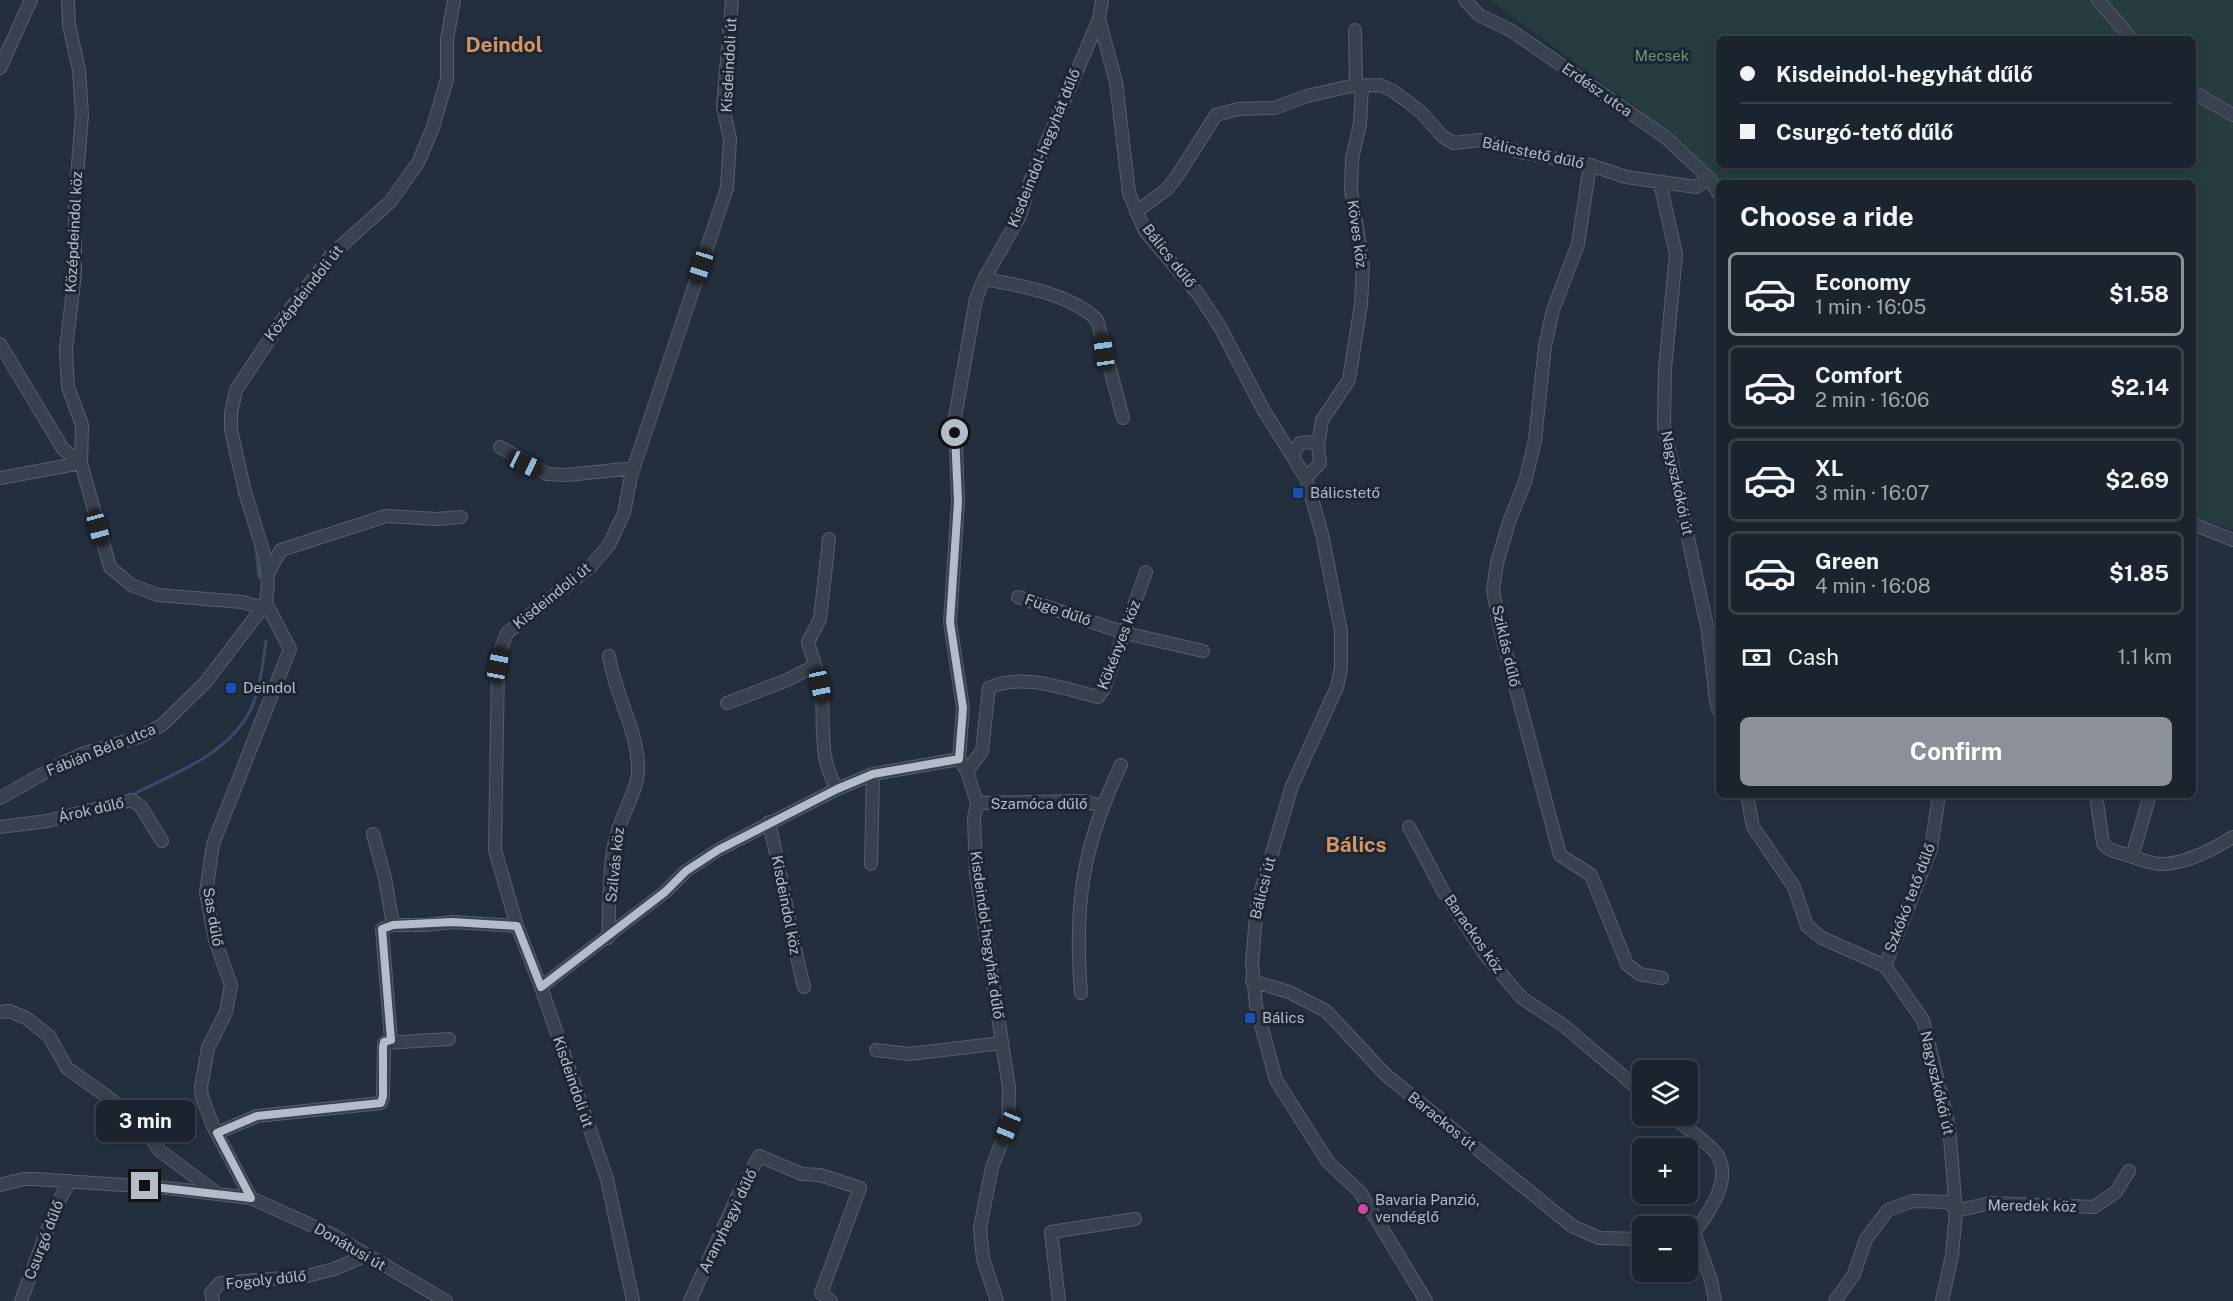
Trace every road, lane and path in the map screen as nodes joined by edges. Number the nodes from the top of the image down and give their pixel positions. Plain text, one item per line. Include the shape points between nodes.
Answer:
1 (32, 0) edge
2 (68, 0) edge
3 (454, 0) edge
4 (732, 0) edge
5 (1102, 0) edge
6 (1465, 0) edge
7 (2098, 0) edge
8 (1099, 19) junction
9 (1355, 30) dead end
10 (2129, 36) edge
11 (0, 68) edge
12 (1359, 86) junction
13 (2196, 94) edge
14 (2233, 115) edge
15 (1590, 165) junction
16 (1709, 178) junction
17 (1660, 183) junction
18 (1716, 189) edge
19 (1136, 212) junction
20 (984, 279) junction
21 (0, 344) edge
22 (1123, 418) dead end
23 (1318, 446) junction
24 (500, 447) dead end
25 (1292, 456) junction
26 (81, 463) junction
27 (634, 468) junction
28 (0, 478) edge
29 (1306, 478) junction
30 (461, 517) dead end
31 (2196, 525) edge
32 (829, 539) dead end
33 (2233, 540) edge
34 (1146, 572) dead end
35 (266, 576) junction
36 (1018, 597) dead end
37 (264, 606) junction
38 (1125, 633) junction
39 (1203, 651) dead end
40 (609, 656) dead end
41 (815, 666) junction
42 (1716, 701) edge
43 (727, 703) dead end
44 (959, 759) junction
45 (1121, 765) dead end
46 (967, 771) junction
47 (873, 774) junction
48 (837, 789) junction
49 (0, 798) edge
50 (1747, 798) edge
51 (1939, 798) edge
52 (2096, 798) edge
53 (2149, 798) edge
54 (977, 803) junction
55 (1101, 806) junction
56 (769, 822) junction
57 (1409, 826) dead end
58 (0, 827) edge
59 (373, 834) dead end
60 (2233, 837) edge
61 (162, 841) dead end
62 (2132, 856) junction
63 (871, 864) dead end
64 (393, 925) junction
65 (517, 926) junction
66 (608, 938) junction
67 (1885, 966) junction
68 (1662, 978) dead end
69 (1252, 981) junction
70 (541, 987) junction
71 (804, 987) dead end
72 (1082, 993) dead end
73 (0, 1012) edge
74 (449, 1039) dead end
75 (391, 1040) junction
76 (1002, 1043) junction
77 (876, 1050) dead end
78 (1632, 1084) edge
79 (1684, 1126) edge
80 (217, 1133) junction
81 (2129, 1171) dead end
82 (70, 1181) junction
83 (0, 1185) edge
84 (222, 1197) junction
85 (251, 1198) junction
86 (1956, 1211) junction
87 (1135, 1219) dead end
88 (1698, 1224) edge
89 (1632, 1239) edge
90 (1698, 1249) edge
91 (365, 1256) junction
92 (21, 1301) edge
93 (213, 1301) edge
94 (446, 1301) edge
95 (633, 1301) edge
96 (690, 1301) edge
97 (831, 1301) edge
98 (997, 1301) edge
99 (1059, 1301) edge
100 (1426, 1301) edge
101 (1715, 1301) edge
102 (1835, 1301) edge
103 (1942, 1301) edge

1 - 11 street
2 - 26 street, Középdeindol köz via 69,25 80,70 82,114 75,204 75,273 66,349 68,387 82,425
3 - 35 street, Középdeindoli út via 447,40 447,80 418,163 390,202 331,255 236,390 231,413 235,450 261,538
4 - 27 street, Kisdeindoli út via 723,107 730,139 727,188
5 - 8 street, Bálics dűlő
6 - 16 street, Erdész utca via 1479,15 1512,31 1665,138
7 - 10 street
8 - 19 street, Bálics dűlő via 1116,82 1125,176
8 - 20 street, Kisdeindol-hegyhát dűlő via 1039,159 1020,216
9 - 12 street, Köves köz
12 - 15 street, Bálicstető dűlő via 1380,86 1393,91 1454,143 1480,140 1528,154
12 - 19 street, Bálicstető dűlő via 1307,96 1274,108 1245,108 1216,115 1178,176
12 - 23 street, Köves köz via 1360,124 1352,159 1351,190 1363,265 1360,304 1349,380 1322,420
13 - 14 street
15 - 17 street, Bálicstető dűlő
15 - 68 street, Sziklás dűlő via 1578,244 1553,310 1545,346 1535,440 1497,563 1493,590 1560,855 1591,875 1627,964 1639,974
16 - 17 street, Bálicstető dűlő via 1696,187
16 - 18 street, Erdész utca
17 - 42 street, Nagyszkókói út via 1676,254 1664,426 1708,631
19 - 25 street, Bálics dűlő via 1145,231 1168,254 1215,319
20 - 22 street via 1028,287 1092,315 1101,327
20 - 44 street, Kisdeindol-hegyhát dűlő via 969,328 955,417 958,502 950,622 963,708
21 - 26 street via 63,449
23 - 25 street via 1300,443
23 - 29 street via 1320,463
24 - 27 street via 547,474
25 - 29 street, Bálicsi út
26 - 28 street
26 - 37 street via 110,567 131,585 158,595
27 - 65 street, Kisdeindoli út via 624,513 609,544 590,567 507,633 502,646 498,665 495,850
29 - 69 street, Bálicsi út via 1336,603 1341,668 1324,720 1292,786 1257,904
30 - 35 street via 386,516 366,521 281,550
31 - 33 street
32 - 41 street via 820,619 808,642
34 - 38 street, Kökényes köz
35 - 37 street, Középdeindoli út
36 - 38 street, Füge dűlő
37 - 49 street, Fábián Béla utca via 205,683 162,725 139,737 62,763
37 - 80 street, Sas dűlő via 290,649 213,844 207,880 215,940 231,985 226,1012 208,1048 201,1087
38 - 39 street, Füge dűlő
38 - 46 street, Kökényes köz via 1098,697 1037,683 1002,682 989,688 982,751
40 - 66 street, Szilvás köz via 612,678 635,742 638,773 614,845
41 - 43 street
41 - 48 street via 822,697 822,749 827,772
44 - 46 street, Kisdeindol-hegyhát dűlő
44 - 47 street
45 - 55 street, Szamóca dűlő
46 - 54 street, Kisdeindol-hegyhát dűlő
47 - 48 street
47 - 63 street
48 - 56 street
50 - 67 street via 1752,827 1794,887 1807,926 1822,938
51 - 67 street, Szkókó tető dűlő via 1931,849
52 - 62 street via 2103,843 2107,849
53 - 62 street
54 - 55 street, Szamóca dűlő via 1084,801
54 - 76 street, Kisdeindol-hegyhát dűlő via 976,872
55 - 72 street, Szamóca dűlő via 1081,885 1077,937
56 - 66 street via 686,871
56 - 71 street, Kisdeindol köz
57 - 78 street, Barackos köz via 1443,891 1486,956 1522,998 1563,1025
58 - 61 street, Árok dűlő via 47,821 132,800 141,807
59 - 64 street
60 - 62 street via 2183,860 2158,864
64 - 65 street via 452,922
64 - 75 street via 382,929
65 - 70 street, Kisdeindoli út
66 - 70 street
67 - 86 street, Nagyszkókói út via 1923,1020 1930,1041 1948,1126
69 - 89 street, Barackos út via 1288,992 1326,1011 1386,1075 1572,1226 1599,1238
69 - 100 street, Bálicsi út via 1276,1080 1328,1162 1360,1192
70 - 95 street, Kisdeindoli út via 607,1179
73 - 84 street via 26,1018 49,1036 67,1068 120,1106 141,1124 160,1150
74 - 75 street
75 - 80 street via 384,1042 383,1047 381,1103 257,1116
76 - 77 street via 909,1054
76 - 98 street, Kisdeindol-hegyhát dűlő via 1009,1088 1008,1127 992,1167 980,1228 983,1259
79 - 88 street via 1717,1154 1722,1167 1716,1200
80 - 85 street, Sas dűlő
81 - 86 street, Meredek köz via 2116,1192 2094,1207 1990,1203
82 - 83 street via 24,1179
82 - 84 street via 167,1188
82 - 92 street, Csurgó dűlő via 57,1204
84 - 85 street
85 - 91 street, Donátusi út via 335,1236
86 - 102 street via 1949,1202 1913,1201 1888,1210 1866,1239 1854,1274
86 - 103 street, Nagyszkókói út
87 - 99 street via 1051,1232
90 - 101 street
91 - 93 street, Fogoly dűlő via 307,1276 220,1283 211,1293
91 - 94 street, Donátusi út
96 - 97 street, Aranyhegyi dűlő via 759,1156 802,1174 820,1175 860,1188 821,1293

